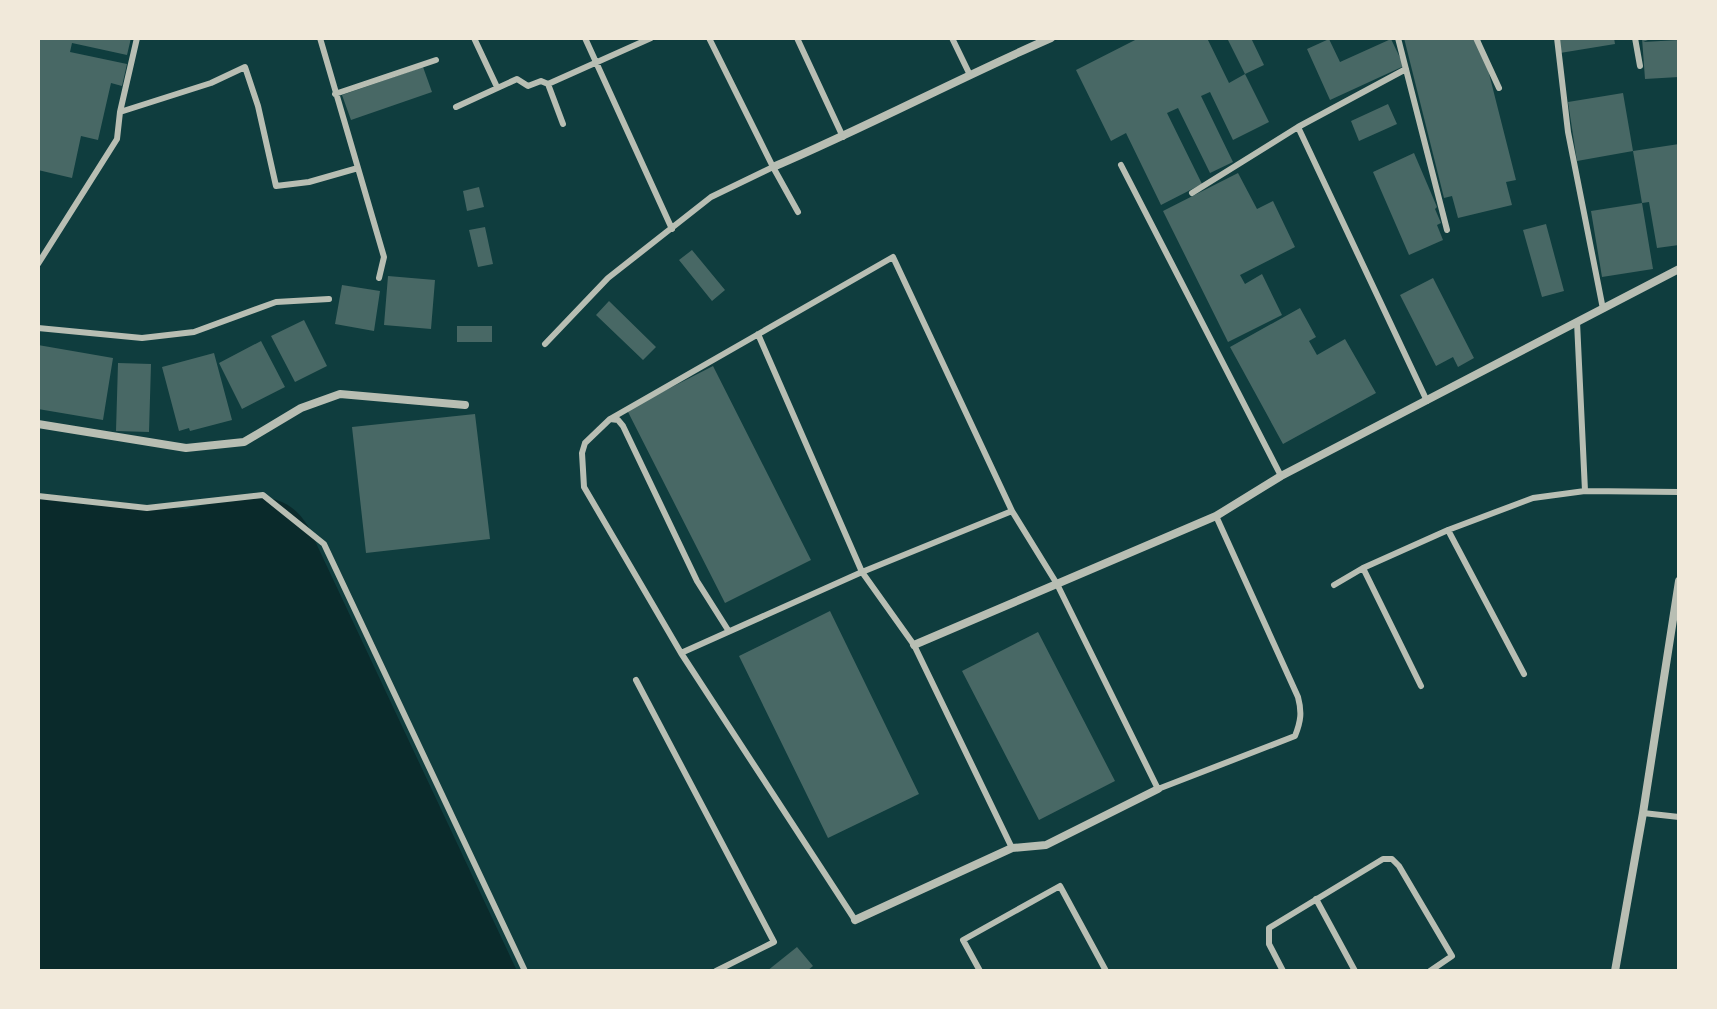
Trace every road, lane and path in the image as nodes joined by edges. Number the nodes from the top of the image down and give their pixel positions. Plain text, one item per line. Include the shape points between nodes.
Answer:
1 (137, 38) edge
2 (320, 38) edge
3 (474, 38) edge
4 (585, 38) edge
5 (651, 38) edge
6 (709, 38) edge
7 (797, 38) edge
8 (952, 38) edge
9 (1051, 38) edge
10 (1398, 38) edge
11 (1476, 38) edge
12 (1557, 38) edge
13 (1635, 38) edge
14 (436, 60) dead end
15 (597, 60) junction
16 (1640, 66) dead end
17 (1406, 69) junction
18 (969, 73) junction
19 (548, 84) junction
20 (497, 87) junction
21 (1499, 88) dead end
22 (335, 94) junction
23 (456, 107) dead end
24 (120, 112) junction
25 (563, 124) dead end
26 (1298, 127) junction
27 (843, 137) junction
28 (1121, 165) dead end
29 (773, 167) junction
30 (358, 168) junction
31 (1192, 193) dead end
32 (798, 212) dead end
33 (672, 229) junction
34 (1447, 230) dead end
35 (38, 264) edge
36 (1679, 269) edge
37 (379, 278) dead end
38 (329, 299) dead end
39 (1603, 309) junction
40 (1577, 322) junction
41 (38, 328) edge
42 (758, 334) junction
43 (545, 344) dead end
44 (1427, 401) junction
45 (465, 405) dead end
46 (610, 419) junction
47 (38, 424) edge
48 (1281, 476) junction
49 (1585, 491) junction
50 (1679, 492) edge
51 (38, 496) edge
52 (1012, 511) junction
53 (1216, 516) junction
54 (1448, 530) junction
55 (1363, 568) junction
56 (862, 572) junction
57 (1057, 584) junction
58 (1334, 585) dead end
59 (1679, 588) edge
60 (728, 630) junction
61 (914, 645) junction
62 (681, 653) junction
63 (1524, 674) dead end
64 (636, 680) dead end
65 (1421, 686) dead end
66 (1158, 789) junction
67 (1643, 813) junction
68 (1679, 817) edge
69 (1012, 848) junction
70 (1316, 899) junction
71 (855, 920) joint
72 (525, 971) edge
73 (716, 971) edge
74 (980, 971) edge
75 (1106, 971) edge
76 (1283, 971) edge
77 (1355, 971) edge
78 (1430, 971) edge
79 (1615, 971) edge

1 - 24 lane
2 - 22 lane
3 - 20 lane
4 - 15 lane
5 - 15 lane
6 - 29 lane
7 - 27 lane
8 - 18 lane
9 - 18 street
10 - 17 lane
11 - 21 lane
12 - 39 lane via 1568,132
13 - 16 lane
14 - 22 lane
15 - 19 lane
15 - 33 lane
17 - 26 lane
17 - 34 lane
18 - 27 street
19 - 20 lane via 528,86 517,79
19 - 25 lane
20 - 23 lane
22 - 30 lane
24 - 30 lane via 245,67 276,186
24 - 35 lane via 117,139
26 - 31 lane
26 - 44 lane
27 - 29 street
28 - 48 lane
29 - 32 lane
29 - 33 lane via 711,197
30 - 37 lane via 384,257
33 - 43 lane via 608,278
36 - 39 street
38 - 41 lane via 276,302 194,332 142,338
39 - 40 street
40 - 44 street
40 - 49 lane
42 - 46 lane
42 - 52 lane via 893,257
42 - 56 lane
44 - 48 street
45 - 47 street via 340,394 301,408 244,442 186,448
46 - 60 lane via 623,426 697,581
46 - 62 lane via 585,443 584,487
48 - 53 street
49 - 50 lane
49 - 54 lane via 1533,498
51 - 72 lane via 147,508 263,495 324,544
52 - 56 lane
52 - 57 lane
53 - 57 street
53 - 66 lane via 1298,697 1301,721 1295,736
54 - 55 lane
54 - 63 lane
55 - 58 lane
55 - 65 lane
56 - 60 lane
56 - 61 lane
57 - 61 street
57 - 66 lane
59 - 67 street
60 - 62 lane
61 - 69 lane
62 - 71 lane
64 - 73 lane via 774,942
66 - 69 street via 1046,845
67 - 68 lane
67 - 79 street
69 - 71 street
70 - 76 lane via 1269,928 1269,944
70 - 77 lane
70 - 78 lane via 1383,859 1392,859 1452,956
74 - 75 lane via 963,940 1060,886

